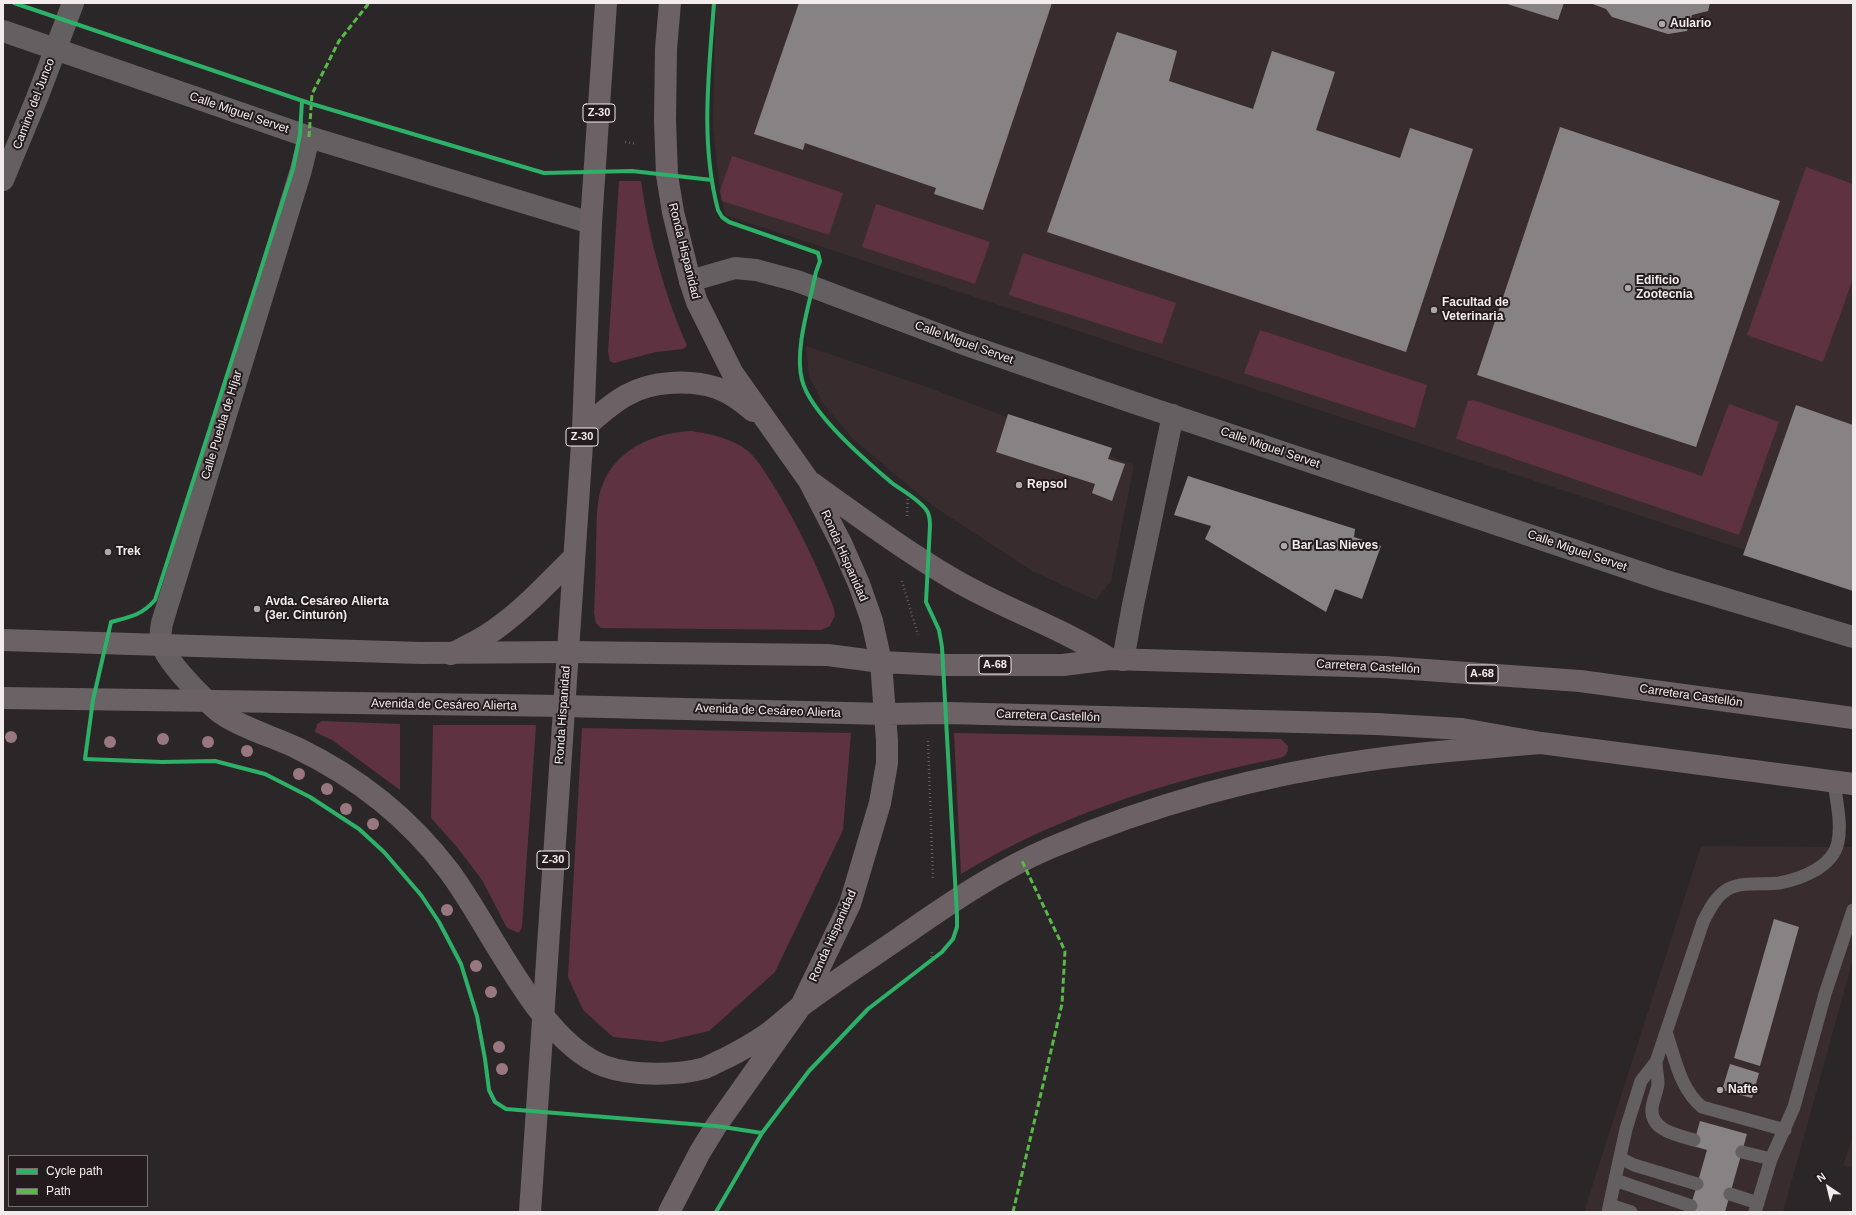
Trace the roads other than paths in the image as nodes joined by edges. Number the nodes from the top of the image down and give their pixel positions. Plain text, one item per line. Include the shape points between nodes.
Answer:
1 (73, 3) edge
2 (606, 3) edge
3 (670, 3) edge
4 (3, 32) edge
5 (55, 49) junction
6 (309, 137) junction
7 (3, 180) edge
8 (591, 223) junction
9 (690, 281) junction
10 (1173, 415) junction
11 (764, 419) junction
12 (583, 429) junction
13 (809, 480) junction
14 (574, 557) junction
15 (1853, 637) edge
16 (3, 640) edge
17 (162, 645) junction
18 (568, 652) junction
19 (452, 654) junction
20 (1116, 660) junction
21 (881, 662) junction
22 (3, 698) edge
23 (207, 702) junction
24 (564, 706) junction
25 (886, 714) junction
26 (1853, 718) edge
27 (1541, 743) junction
28 (1843, 783) edge
29 (1853, 910) edge
30 (801, 1006) junction
31 (542, 1014) junction
32 (1666, 1032) junction
33 (1656, 1062) junction
34 (1785, 1130) junction
35 (1694, 1140) dead end
36 (1742, 1152) dead end
37 (1620, 1158) junction
38 (1771, 1159) junction
39 (1615, 1180) junction
40 (1697, 1184) dead end
41 (1730, 1194) dead end
42 (1691, 1206) dead end
43 (1756, 1207) edge
44 (1609, 1209) edge
45 (530, 1212) edge
46 (670, 1212) edge
47 (1631, 1212) edge

1 - 5 street, Camino del Junco
2 - 8 highway, Ronda Hispanidad / Z-30
3 - 9 highway, Ronda Hispanidad via 666,48 666,148 673,212
4 - 5 street, Calle Miguel Servet
5 - 6 street, Calle Miguel Servet
5 - 7 street, Camino del Junco
6 - 8 street, Calle Miguel Servet
6 - 17 street, Calle Puebla de Híjar via 167,605 160,634
8 - 12 highway, Ronda Hispanidad / Z-30
9 - 10 street, Calle Miguel Servet via 735,268 756,270 802,283 964,344
9 - 11 highway, Ronda Hispanidad via 697,302 732,372
10 - 15 street, Calle Miguel Servet via 1663,580
10 - 20 street via 1132,605
11 - 12 highway via 733,396 717,388 693,383 672,384 652,386 628,394 610,405
11 - 13 highway, Ronda Hispanidad
12 - 14 highway, Ronda Hispanidad / Z-30
13 - 20 highway via 894,543 953,579
13 - 21 highway, Ronda Hispanidad via 860,584
14 - 18 highway, Ronda Hispanidad / Z-30
14 - 19 highway via 498,628
16 - 17 main road
17 - 19 main road
17 - 23 street via 187,681
18 - 19 main road
18 - 21 main road via 828,655
18 - 24 highway, Ronda Hispanidad / Z-30
20 - 21 highway, Carretera Castellón / A-68 via 1063,665
20 - 26 highway, Carretera Castellón / A-68 via 1384,667 1580,681
21 - 25 highway, Ronda Hispanidad
22 - 23 main road, Avenida de Cesáreo Alierta
23 - 24 main road, Avenida de Cesáreo Alierta
23 - 31 highway via 223,716 331,766 386,804 414,830 450,872
24 - 25 main road, Avenida de Cesáreo Alierta
24 - 31 highway, Ronda Hispanidad / Z-30
25 - 27 highway, Carretera Castellón via 947,713 1377,724 1462,729
25 - 30 highway, Ronda Hispanidad via 887,763 870,842 850,904
27 - 28 highway, Carretera Castellón
27 - 30 highway via 1432,752 1276,777 1209,793 1094,831 1001,871 957,898
28 - 32 lane via 1838,842 1832,856 1813,872 1796,878 1738,885 1728,889 1710,908
29 - 34 lane
30 - 31 highway via 769,1033 706,1067 683,1072 650,1074 622,1071 579,1054
30 - 46 highway, Ronda Hispanidad via 716,1126
31 - 45 highway, Ronda Hispanidad / Z-30
32 - 33 lane
32 - 34 lane via 1683,1082 1693,1100 1702,1107
33 - 35 lane via 1658,1085 1652,1113 1656,1123 1672,1134
33 - 37 lane via 1641,1081
34 - 38 lane
36 - 38 lane
37 - 39 lane
37 - 40 lane
38 - 43 lane
39 - 42 lane
39 - 44 lane
41 - 43 lane
44 - 47 lane

